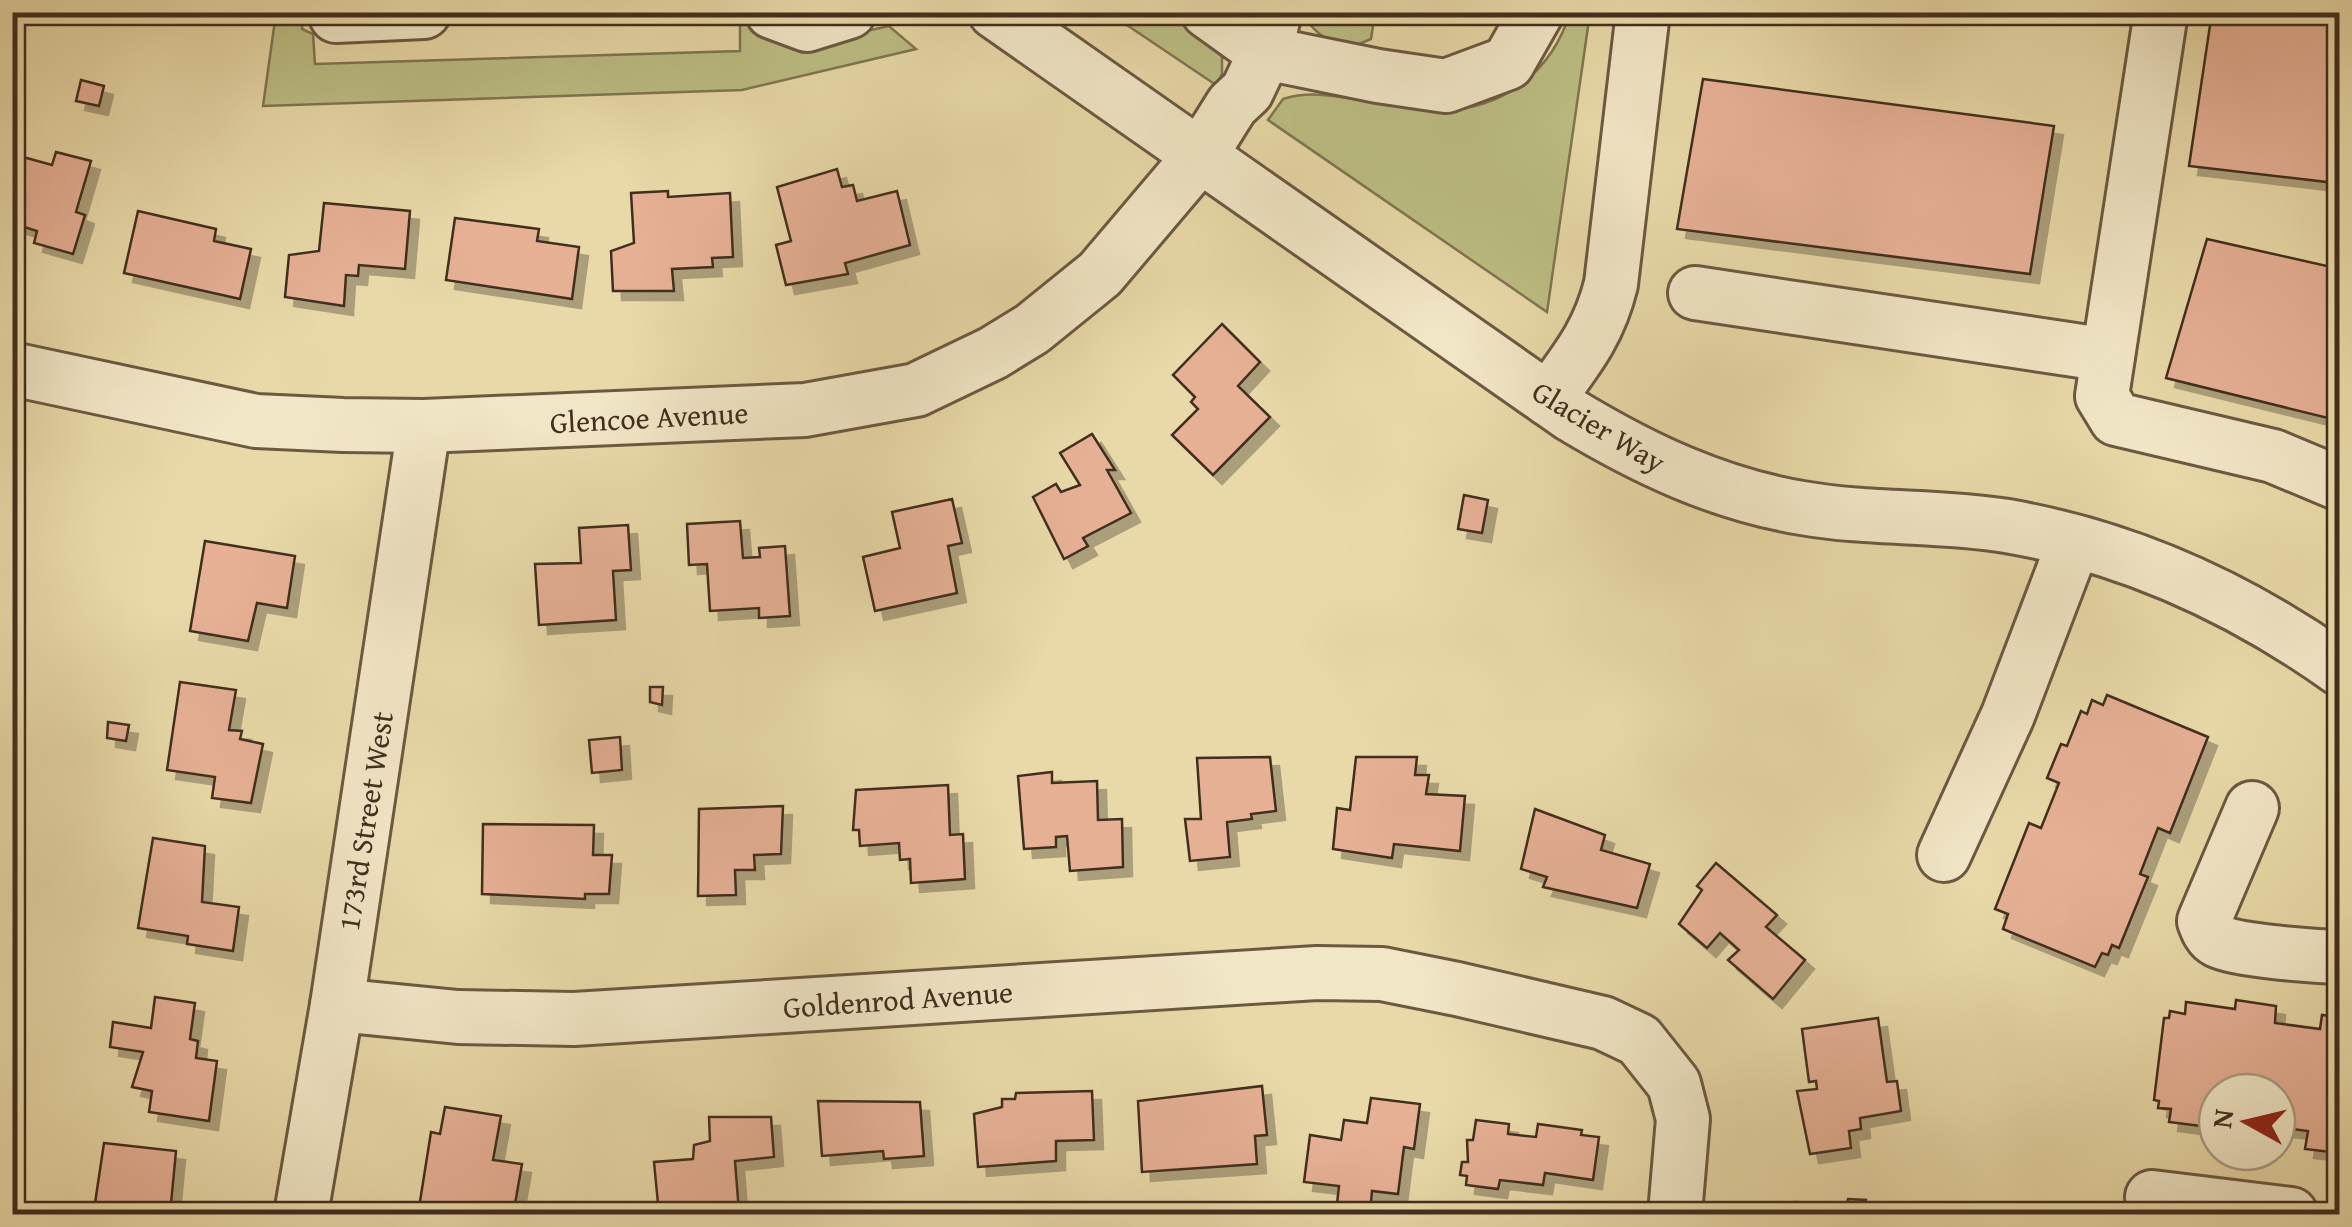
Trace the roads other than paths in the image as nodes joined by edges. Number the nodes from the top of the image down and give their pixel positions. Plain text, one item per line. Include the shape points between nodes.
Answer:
1 (424, 12) edge
2 (772, 12) edge
3 (848, 12) edge
4 (995, 12) edge
5 (1208, 12) edge
6 (1536, 12) edge
7 (1643, 12) edge
8 (2160, 12) edge
9 (336, 16) dead end
10 (1270, 33) edge
11 (1200, 156) junction
12 (1694, 293) dead end
13 (2108, 355) junction
14 (12, 369) edge
15 (1548, 399) junction
16 (424, 426) junction
17 (2340, 484) edge
18 (2074, 542) junction
19 (2340, 669) edge
20 (2252, 808) dead end
21 (1944, 855) dead end
22 (2340, 956) edge
23 (337, 1006) junction
24 (2152, 1198) dead end
25 (301, 1214) edge
26 (1674, 1214) edge
27 (2290, 1214) edge

1 - 9 street
2 - 3 street via 807,25
4 - 11 street, Glacier Way
5 - 10 street
6 - 10 street via 1508,64 1446,86 1378,76
7 - 15 street via 1611,284 1590,342
8 - 13 street
10 - 11 street, Glencoe Avenue via 1248,91
11 - 15 street, Glacier Way
11 - 16 street, Glencoe Avenue via 1100,274 1065,303 993,353 916,390 805,410
12 - 13 street
13 - 17 street via 2102,396 2116,419 2273,456
14 - 16 street, Glencoe Avenue via 256,420
15 - 18 street, Glacier Way via 1643,458 1762,500 1846,514 1967,521
16 - 23 street, 173rd Street West
18 - 19 street, Glacier Way via 2200,586
18 - 21 street via 2008,716
20 - 22 street via 2208,909 2209,934 2257,948
23 - 25 street, 173rd Street West
23 - 26 street, Goldenrod Avenue via 574,1019 1382,974 1603,1023 1639,1040 1674,1084 1683,1119
24 - 27 street

